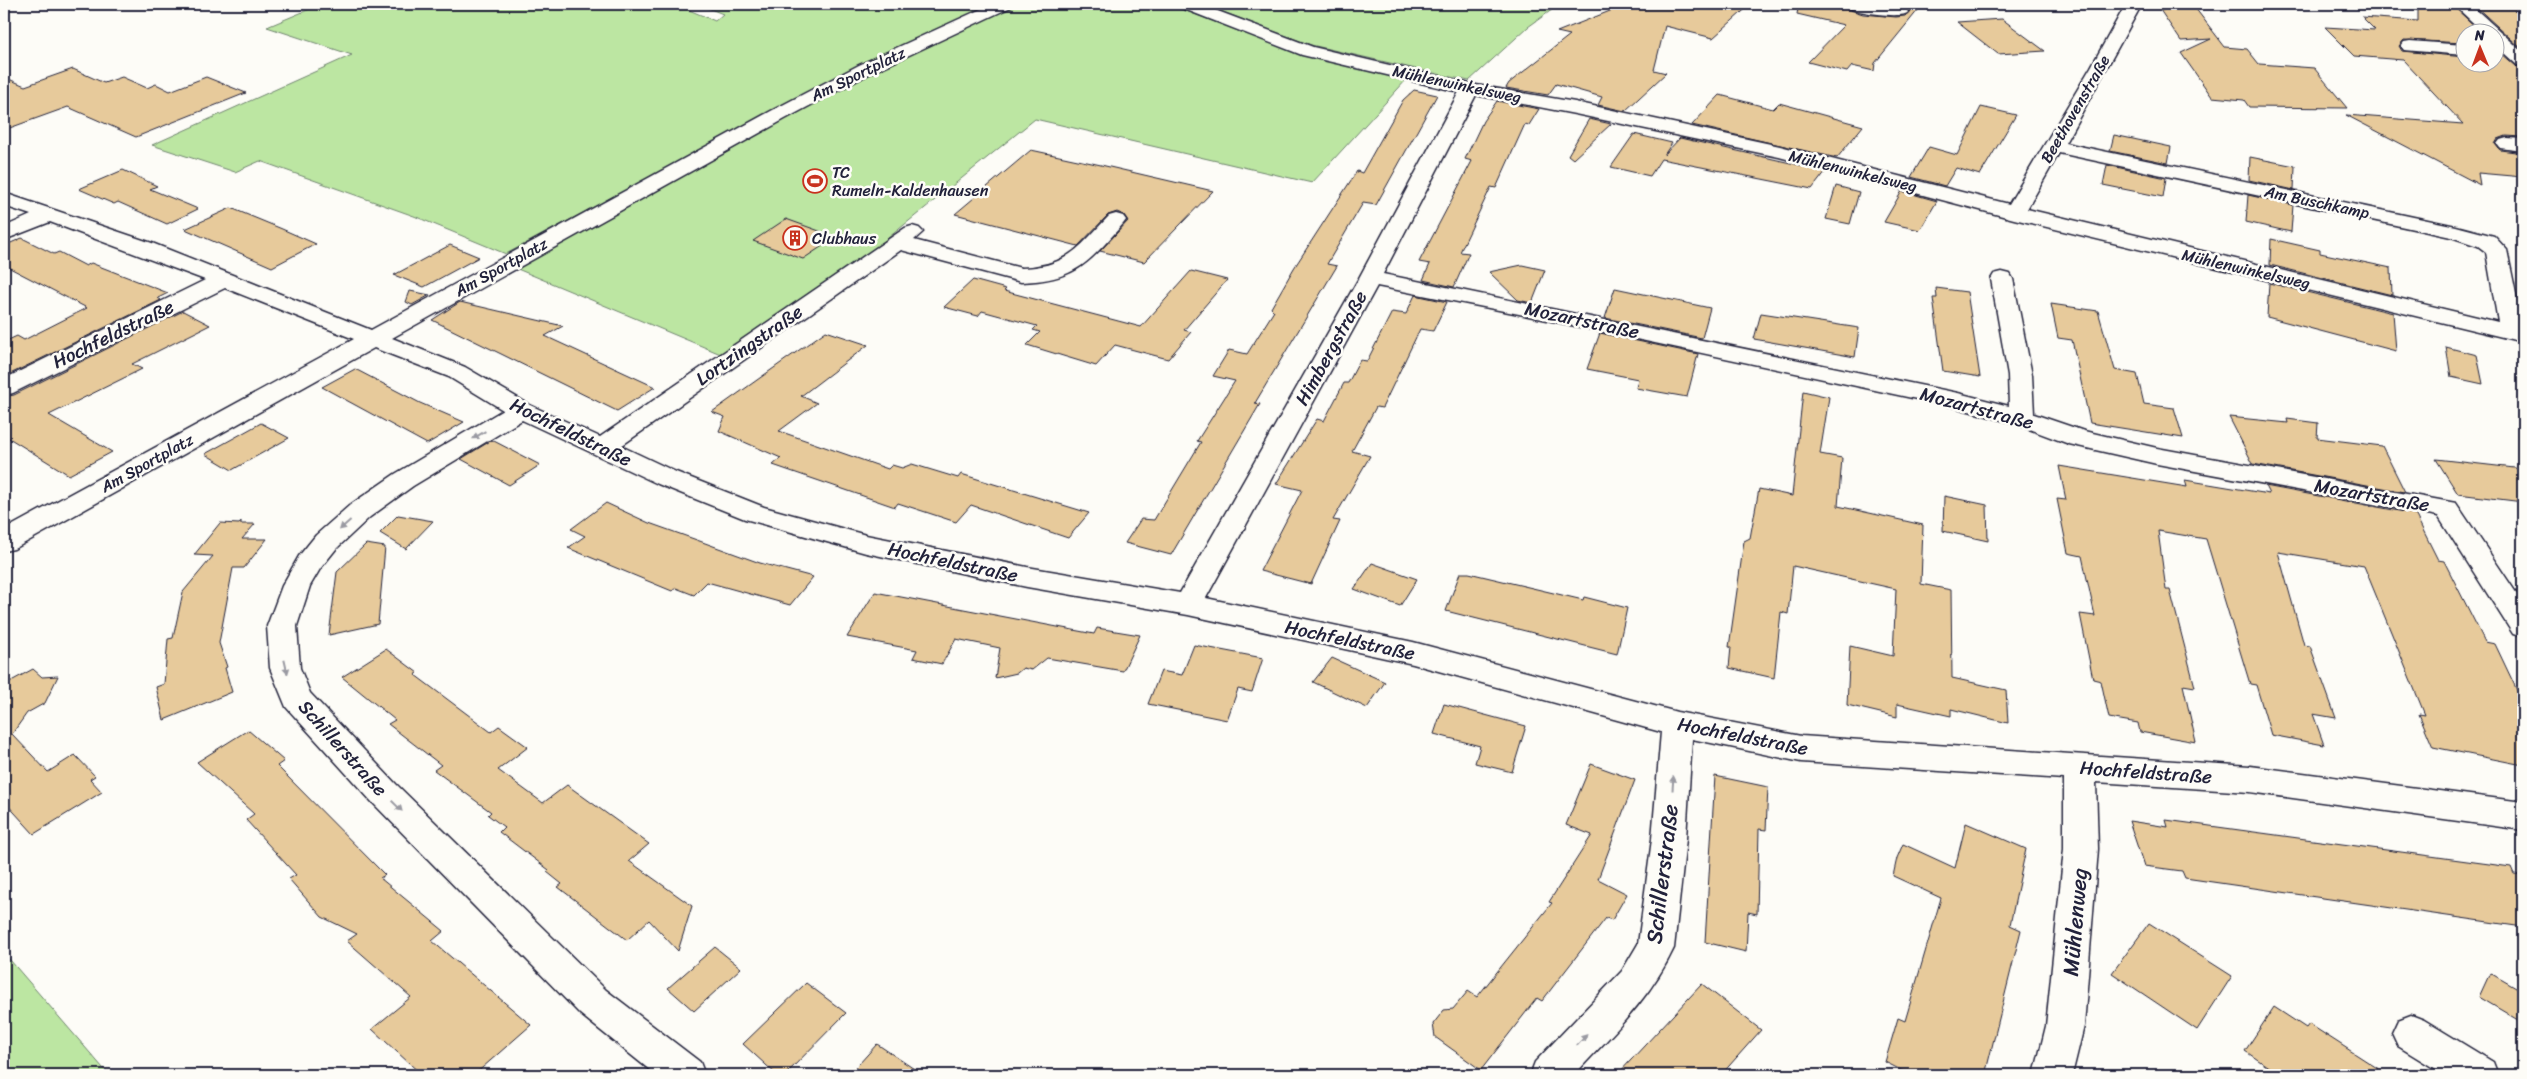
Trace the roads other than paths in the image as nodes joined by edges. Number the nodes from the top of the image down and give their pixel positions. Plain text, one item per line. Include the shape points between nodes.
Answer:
1 (1005, 4) edge
2 (1185, 4) edge
3 (1850, 4) edge
4 (2134, 4) edge
5 (2461, 4) edge
6 (1900, 12) dead end
7 (2480, 22) edge
8 (2504, 43) edge
9 (2410, 46) dead end
10 (2454, 49) edge
11 (2504, 54) edge
12 (2520, 56) edge
13 (1470, 89) junction
14 (2054, 146) junction
15 (4, 199) edge
16 (2014, 213) junction
17 (47, 216) junction
18 (1116, 220) dead end
19 (4, 234) edge
20 (1370, 278) junction
21 (2002, 279) dead end
22 (223, 280) junction
23 (2517, 333) edge
24 (373, 337) junction
25 (4, 388) edge
26 (521, 410) junction
27 (2022, 418) junction
28 (601, 448) junction
29 (4, 542) edge
30 (1188, 605) junction
31 (2523, 626) edge
32 (1677, 724) junction
33 (2080, 768) junction
34 (2523, 816) edge
35 (2411, 1032) dead end
36 (686, 1075) edge
37 (1549, 1075) edge
38 (2053, 1075) edge
39 (2479, 1075) edge

1 - 24 street, Am Sportplatz via 786,110
2 - 13 street, Mühlenwinkelsweg via 1308,51
3 - 6 street
4 - 14 street, Beethovenstraße
5 - 7 street
8 - 12 street
9 - 10 street
11 - 12 street
13 - 16 street, Mühlenwinkelsweg via 1770,150
13 - 20 street, Himbergstraße
14 - 16 street, Beethovenstraße
14 - 23 street, Am Buschkamp via 2486,241 2496,250
15 - 17 street, Hochfeldstraße
16 - 23 street, Mühlenwinkelsweg
17 - 19 street
17 - 22 street, Hochfeldstraße via 144,248
18 - 28 street, Lortzingstraße via 1070,267 1042,275 1021,275 905,237
20 - 27 street, Mozartstraße via 1879,382
20 - 30 street, Himbergstraße
21 - 27 street via 2020,376
22 - 24 street, Hochfeldstraße
22 - 25 street, Hochfeldstraße
24 - 26 street, Hochfeldstraße via 457,372
24 - 29 street, Am Sportplatz
26 - 28 street, Hochfeldstraße
26 -> 36 street, Schillerstraße via 404,480 360,511 326,542 296,586 282,626 285,668 297,699 384,793 593,1002
27 - 31 street, Mozartstraße via 2078,438 2157,456 2447,509
28 - 30 street, Hochfeldstraße via 755,513 866,544
30 - 32 street, Hochfeldstraße via 1413,653
32 - 33 street, Hochfeldstraße via 1801,749
37 -> 32 street, Schillerstraße via 1636,983 1656,948 1669,839
33 - 34 street, Hochfeldstraße via 2250,779
33 - 38 street, Mühlenweg via 2081,849 2065,1026
35 - 39 street

